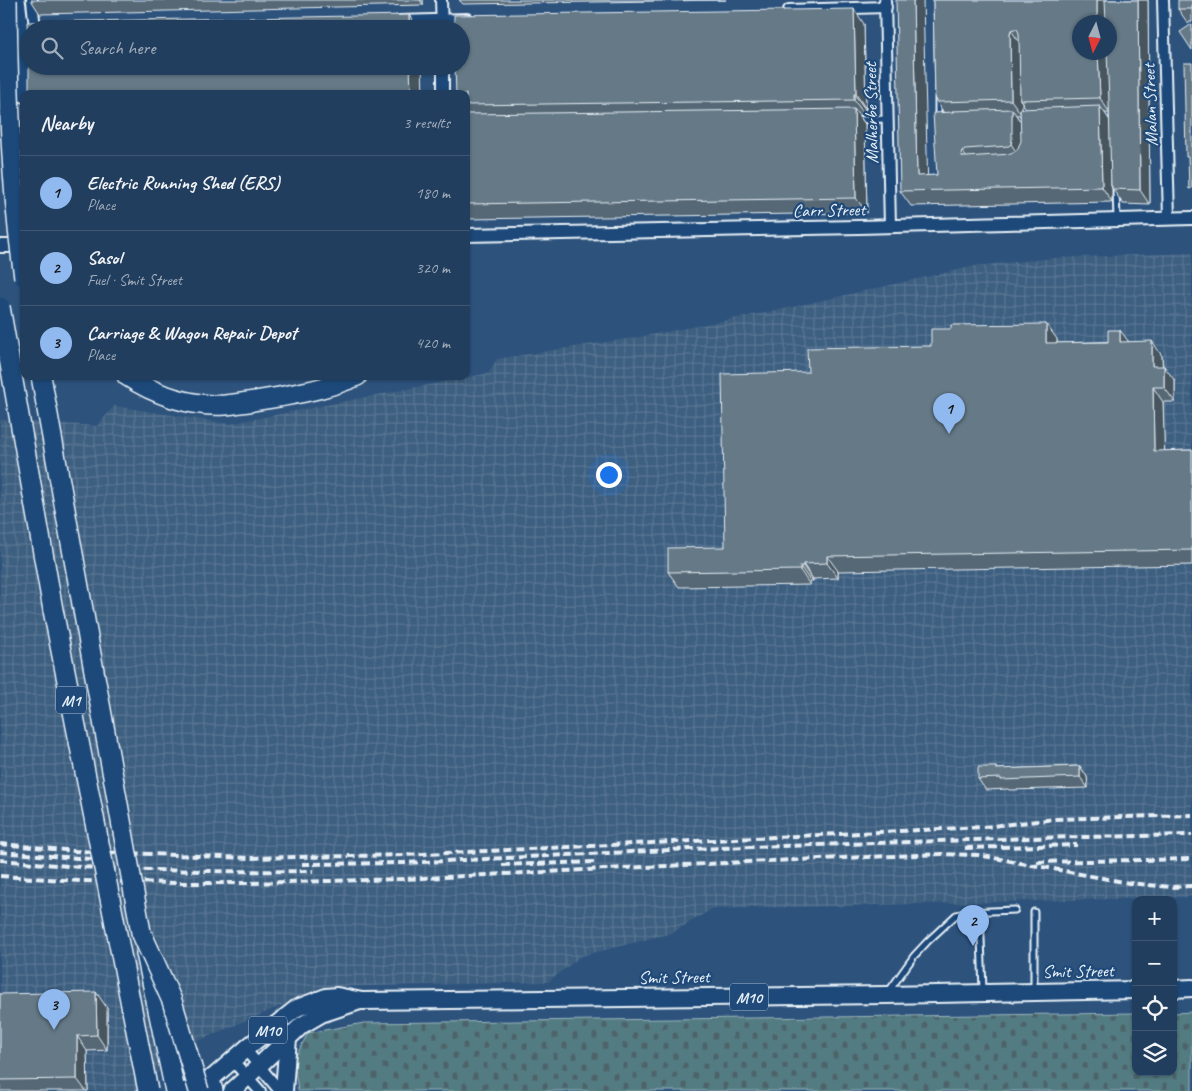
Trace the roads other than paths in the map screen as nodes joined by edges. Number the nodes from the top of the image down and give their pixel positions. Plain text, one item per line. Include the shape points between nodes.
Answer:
1 (7, 0) edge
2 (15, 0) edge
3 (32, 0) edge
4 (441, 0) edge
5 (1163, 0) edge
6 (886, 4) edge
7 (777, 10) edge
8 (481, 19) edge
9 (34, 20) edge
10 (442, 20) edge
11 (470, 20) edge
12 (20, 43) edge
13 (24, 75) edge
14 (35, 75) edge
15 (443, 75) edge
16 (26, 90) edge
17 (36, 90) edge
18 (443, 90) edge
19 (938, 94) edge
20 (888, 119) junction
21 (848, 120) edge
22 (938, 122) edge
23 (1116, 182) edge
24 (1169, 213) junction
25 (1192, 218) edge
26 (1117, 220) junction
27 (890, 226) junction
28 (470, 235) edge
29 (20, 241) edge
30 (0, 246) edge
31 (20, 246) edge
32 (0, 307) edge
33 (42, 380) edge
34 (133, 380) edge
35 (346, 380) edge
36 (1016, 910) dead end
37 (980, 911) junction
38 (1034, 912) dead end
39 (141, 932) junction
40 (1192, 988) edge
41 (1177, 989) edge
42 (1132, 990) edge
43 (1034, 992) junction
44 (983, 993) junction
45 (886, 995) junction
46 (362, 1001) junction
47 (288, 1038) junction
48 (245, 1048) junction
49 (232, 1060) junction
50 (260, 1066) junction
51 (247, 1077) junction
52 (207, 1087) edge
53 (148, 1091) edge
54 (175, 1091) edge
55 (185, 1091) edge
56 (232, 1091) edge
57 (260, 1091) edge
58 (280, 1091) edge
59 (284, 1091) edge

1 - 29 highway, bridge via 13,177
2 - 12 highway
3 - 9 street
4 - 10 street
5 - 24 street, Malan Street
6 - 7 street
6 - 20 street, Malherbe Street
8 - 11 street
13 - 16 highway
14 - 17 street
15 - 18 street
19 - 22 lane
20 - 21 lane
20 - 27 street, Malherbe Street
23 - 26 lane
24 - 25 street, Carr Street
24 - 26 street, Carr Street
26 - 27 street, Carr Street
27 - 28 street, Carr Street
30 - 31 street
32 - 53 highway, M1, bridge via 53,610
33 - 39 highway, M1, bridge
34 - 35 highway via 180,400 224,405 304,393
36 - 37 lane
37 - 44 lane
37 - 45 lane via 956,915 934,934
38 - 43 lane
39 - 52 highway, bridge
39 - 54 highway, M1, bridge
40 - 41 main road
42 - 43 main road, Smit Street / M10
43 - 44 main road, Smit Street / M10
44 - 45 main road, Smit Street / M10
45 - 46 main road, Smit Street / M10
46 - 47 main road, Smit Street / M10 via 321,1014 302,1024
46 - 48 main road, Smit Street / M10 via 326,997 297,1008
47 - 50 main road, Smit Street / M10
47 - 59 main road
48 - 49 main road, Smit Street / M10
48 - 50 street
49 - 51 street
49 - 52 main road, Smit Street / M10
50 - 51 main road, Smit Street / M10
50 - 58 street
51 - 56 main road, Smit Street / M10
51 - 57 street
52 - 55 main road, Smit Street / M10

